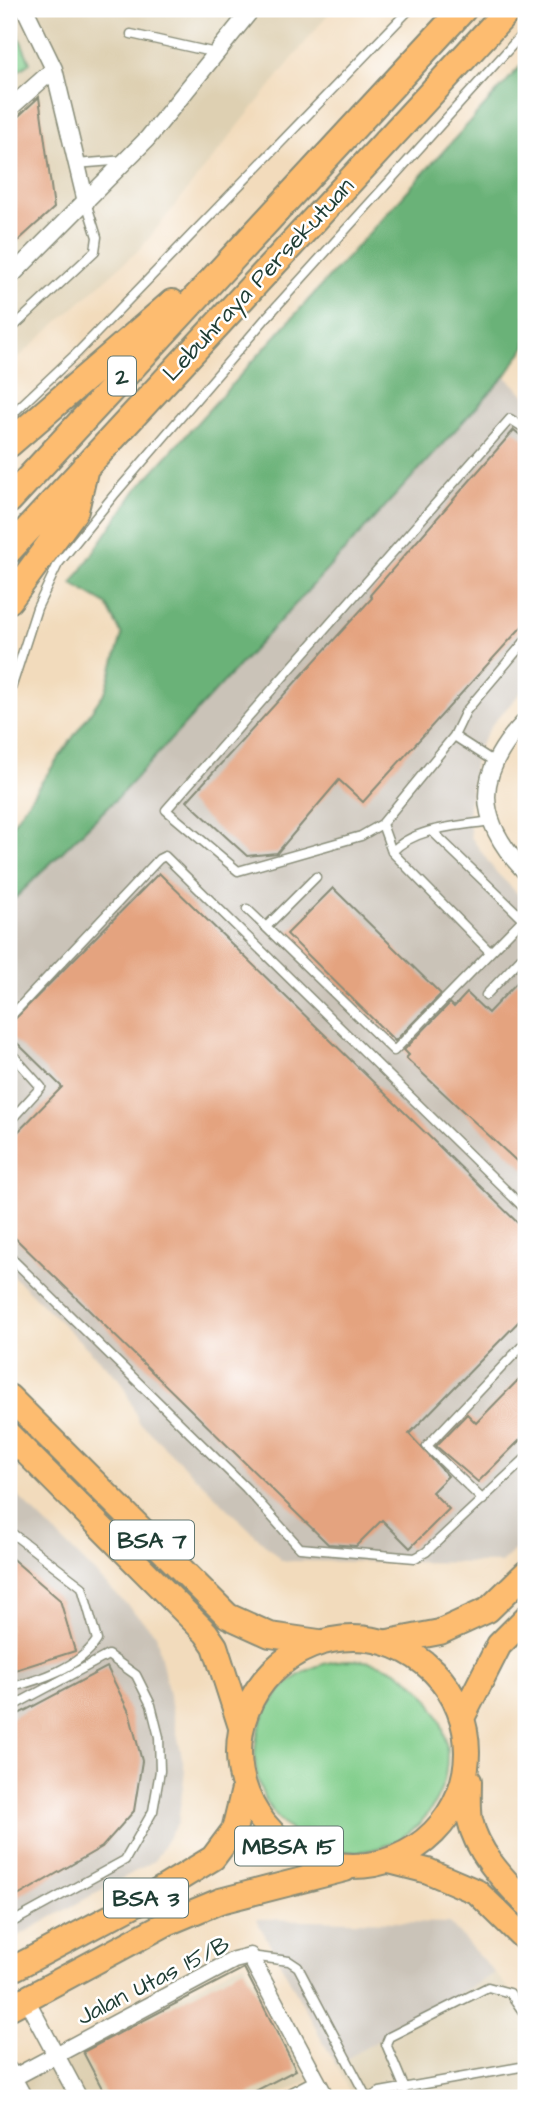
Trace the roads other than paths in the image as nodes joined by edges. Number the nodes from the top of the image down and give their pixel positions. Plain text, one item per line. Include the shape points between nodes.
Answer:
1 (25, 9) edge
2 (252, 9) edge
3 (410, 9) edge
4 (463, 9) edge
5 (509, 9) edge
6 (526, 30) edge
7 (131, 34) dead end
8 (219, 54) junction
9 (54, 69) junction
10 (9, 109) edge
11 (127, 160) junction
12 (75, 164) junction
13 (86, 202) junction
14 (235, 252) junction
15 (9, 278) edge
16 (9, 331) edge
17 (9, 417) edge
18 (526, 429) edge
19 (9, 444) edge
20 (86, 466) junction
21 (9, 500) edge
22 (76, 541) junction
23 (9, 550) edge
24 (31, 571) junction
25 (9, 600) edge
26 (526, 640) edge
27 (9, 695) edge
28 (526, 720) edge
29 (454, 736) junction
30 (493, 761) junction
31 (491, 821) junction
32 (382, 824) junction
33 (432, 831) junction
34 (392, 852) junction
35 (526, 873) edge
36 (316, 877) dead end
37 (247, 909) dead end
38 (266, 927) junction
39 (490, 952) junction
40 (526, 953) edge
41 (486, 995) dead end
42 (9, 1018) edge
43 (9, 1051) edge
44 (9, 1122) edge
45 (526, 1210) edge
46 (9, 1256) edge
47 (526, 1346) edge
48 (9, 1397) edge
49 (9, 1434) edge
50 (526, 1458) edge
51 (483, 1500) junction
52 (9, 1531) edge
53 (526, 1573) edge
54 (526, 1618) edge
55 (319, 1642) junction
56 (388, 1642) junction
57 (9, 1688) edge
58 (9, 1708) edge
59 (463, 1716) junction
60 (241, 1727) junction
61 (468, 1759) junction
62 (244, 1789) junction
63 (389, 1861) junction
64 (360, 1866) junction
65 (526, 1903) edge
66 (9, 1924) edge
67 (526, 1940) edge
68 (250, 1956) junction
69 (9, 1971) edge
70 (17, 2004) edge
71 (526, 2016) edge
72 (56, 2055) junction
73 (526, 2066) edge
74 (10, 2076) edge
75 (317, 2083) junction
76 (405, 2089) junction
77 (24, 2098) edge
78 (79, 2098) edge
79 (288, 2098) edge
80 (326, 2098) edge
81 (368, 2098) edge

1 - 9 street
2 - 8 street
3 - 17 lane via 78,352
4 - 14 highway, Lebuhraya Persekutuan / 2
5 - 20 highway, Lebuhraya Persekutuan / 2
6 - 22 lane via 257,328
7 - 8 lane
8 - 11 street
9 - 10 street
9 - 12 street
11 - 12 lane
11 - 13 street
12 - 13 street
13 - 15 street
13 - 16 lane via 97,237 95,251
14 - 19 highway via 127,339
14 - 21 highway, Lebuhraya Persekutuan / 2
18 - 32 lane via 510,419 166,810 237,871 362,836
20 - 23 highway, Lebuhraya Persekutuan / 2
20 - 24 highway via 75,510
22 - 24 lane
22 - 27 lane via 58,564 37,608
24 - 25 highway
26 - 29 lane via 466,711
28 - 30 street
29 - 30 lane
29 - 32 lane
30 - 31 street via 487,782
31 - 33 lane
31 - 35 street via 508,854
32 - 34 lane
33 - 34 lane via 402,841
33 - 39 lane via 523,919
34 - 39 lane
36 - 38 lane
37 - 38 lane
38 - 39 lane via 394,1051
40 - 41 lane
42 - 45 lane via 166,856
43 - 44 lane via 41,1087
46 - 51 lane via 300,1548 415,1558
47 - 51 lane via 427,1446
48 - 55 main road, BSA 7 via 228,1616 270,1635
49 - 60 main road, BSA 7 via 206,1633 215,1646
50 - 51 lane
52 - 57 lane via 82,1587 97,1640 79,1659 40,1679
53 - 56 main road via 488,1610 440,1632
54 - 59 main road via 499,1645
55 - 56 main road, MBSA 15 via 342,1637
55 - 60 main road, MBSA 15 via 283,1661 265,1680
56 - 59 main road, MBSA 15 via 420,1658 446,1684
58 - 66 lane via 108,1656 136,1675 151,1705 159,1737 160,1771 153,1811 125,1860
59 - 61 main road, MBSA 15
60 - 62 main road, MBSA 15 via 238,1748
61 - 63 main road, MBSA 15 via 452,1811 414,1849
61 - 65 main road via 470,1821 498,1873
62 - 64 main road, MBSA 15 via 257,1816 276,1838 330,1864
62 - 69 main road, BSA 3 via 234,1829 213,1858
63 - 64 main road, MBSA 15
63 - 67 main road via 428,1871 477,1892
64 - 70 main road, BSA 3 via 220,1901 167,1923
68 - 72 street, Jalan Utas 15/B via 234,1960
68 - 75 street, Jalan Utas 15/B
68 - 81 lane via 298,1967
70 - 72 street
71 - 76 lane via 510,1993 488,1987 389,2037 386,2044
72 - 74 street, Jalan Utas 15/B
72 - 78 street
73 - 76 lane
74 - 77 street
75 - 79 street
75 - 80 street, Jalan Utas 15/B
76 - 81 lane

